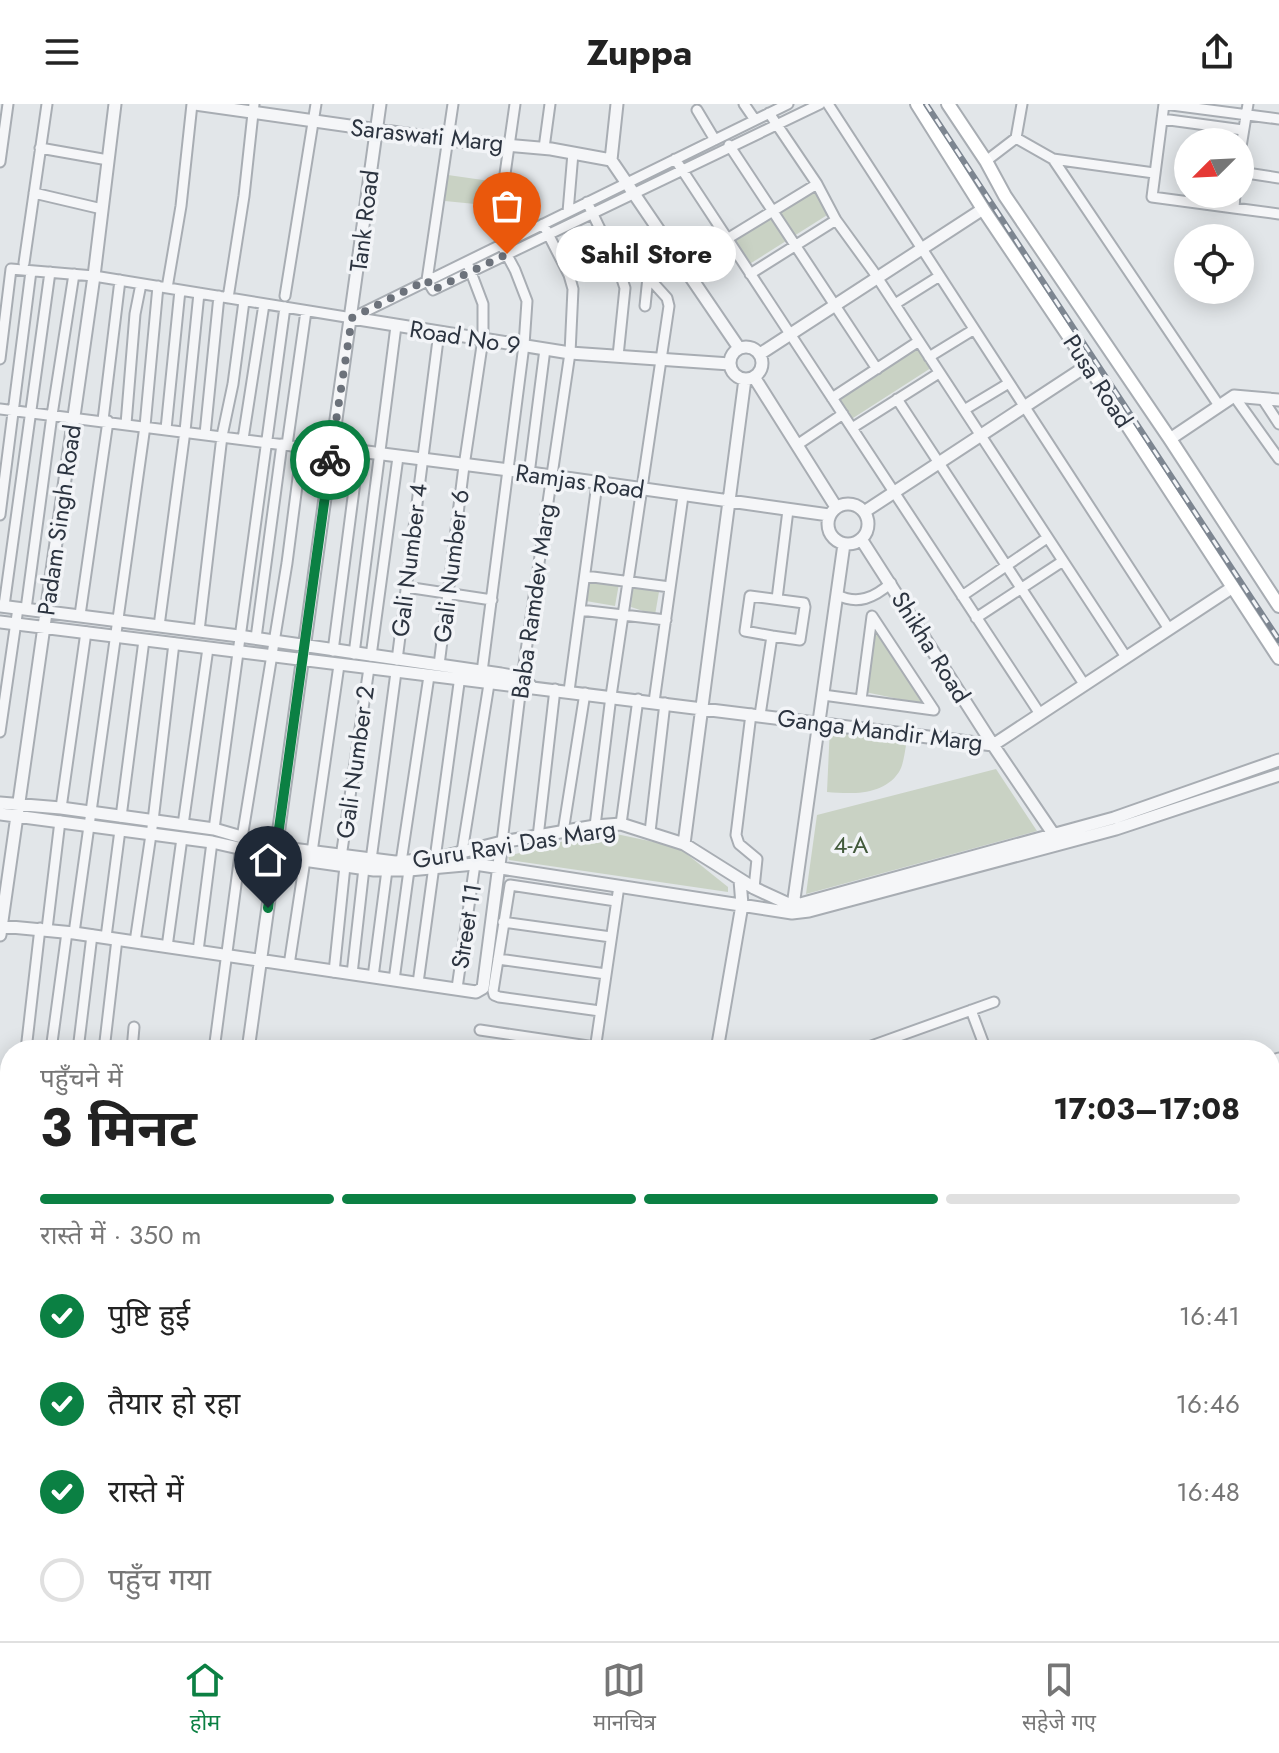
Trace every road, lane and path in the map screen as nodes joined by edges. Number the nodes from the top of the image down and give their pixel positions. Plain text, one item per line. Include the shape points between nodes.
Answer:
1 (8, 104) edge
2 (47, 104) edge
3 (115, 104) edge
4 (193, 104) edge
5 (316, 104) edge
6 (380, 104) edge
7 (453, 104) edge
8 (515, 104) edge
9 (550, 104) edge
10 (617, 104) edge
11 (744, 104) edge
12 (786, 104) edge
13 (820, 104) edge
14 (828, 104) edge
15 (917, 104) edge
16 (948, 104) edge
17 (1022, 104) edge
18 (1164, 104) edge
19 (254, 109) edge
20 (1248, 109) edge
21 (697, 110) dead end
22 (769, 113) junction
23 (1162, 119) junction
24 (1279, 119) edge
25 (755, 120) junction
26 (314, 123) junction
27 (777, 124) junction
28 (1228, 128) edge
29 (376, 131) junction
30 (720, 138) junction
31 (1016, 138) junction
32 (448, 140) junction
33 (510, 143) junction
34 (731, 147) junction
35 (40, 148) junction
36 (544, 148) junction
37 (573, 153) junction
38 (675, 159) junction
39 (1053, 159) junction
40 (108, 160) junction
41 (611, 160) junction
42 (986, 161) junction
43 (0, 162) edge
44 (681, 171) junction
45 (1154, 173) junction
46 (1254, 174) edge
47 (1279, 178) edge
48 (627, 183) junction
49 (817, 184) junction
50 (34, 193) junction
51 (634, 194) junction
52 (587, 202) junction
53 (1174, 202) edge
54 (1234, 208) edge
55 (102, 209) junction
56 (983, 209) junction
57 (773, 211) junction
58 (568, 212) junction
59 (593, 214) junction
60 (1279, 214) edge
61 (836, 220) junction
62 (546, 229) junction
63 (727, 239) junction
64 (501, 244) junction
65 (795, 245) junction
66 (921, 249) junction
67 (637, 252) dead end
68 (507, 254) junction
69 (467, 261) junction
70 (27, 267) junction
71 (50, 272) junction
72 (471, 272) junction
73 (74, 274) junction
74 (750, 274) junction
75 (94, 276) junction
76 (648, 277) junction
77 (938, 277) junction
78 (878, 278) junction
79 (120, 280) junction
80 (427, 280) junction
81 (141, 284) junction
82 (163, 287) junction
83 (180, 290) junction
84 (199, 293) junction
85 (224, 297) junction
86 (244, 301) junction
87 (285, 302) junction
88 (264, 304) junction
89 (895, 304) junction
90 (645, 306) dead end
91 (835, 306) junction
92 (306, 311) junction
93 (352, 318) junction
94 (396, 326) junction
95 (973, 330) junction
96 (439, 332) junction
97 (791, 334) junction
98 (483, 339) junction
99 (919, 341) junction
100 (524, 345) junction
101 (739, 348) junction
102 (545, 349) junction
103 (570, 353) junction
104 (760, 354) junction
105 (618, 356) junction
106 (929, 357) junction
107 (0, 359) edge
108 (659, 359) junction
109 (730, 364) junction
110 (1088, 365) junction
111 (877, 369) junction
112 (939, 373) junction
113 (749, 378) junction
114 (1009, 383) junction
115 (1234, 396) junction
116 (832, 398) junction
117 (1262, 398) junction
118 (897, 399) junction
119 (1279, 400) edge
120 (1218, 404) junction
121 (1024, 407) junction
122 (0, 409) edge
123 (14, 410) junction
124 (964, 410) junction
125 (31, 412) junction
126 (843, 414) junction
127 (52, 415) junction
128 (73, 416) junction
129 (106, 421) junction
130 (126, 424) junction
131 (1279, 424) edge
132 (145, 426) junction
133 (852, 428) junction
134 (166, 429) junction
135 (185, 431) junction
136 (205, 434) junction
137 (222, 436) junction
138 (980, 436) junction
139 (243, 439) junction
140 (1170, 439) junction
141 (264, 442) junction
142 (285, 444) junction
143 (797, 445) junction
144 (302, 447) junction
145 (332, 451) junction
146 (359, 451) junction
147 (380, 454) junction
148 (398, 457) junction
149 (1279, 459) edge
150 (422, 460) junction
151 (937, 464) junction
152 (464, 466) junction
153 (509, 470) junction
154 (529, 474) junction
155 (550, 477) junction
156 (597, 484) junction
157 (641, 490) junction
158 (893, 493) junction
159 (683, 496) junction
160 (729, 502) junction
161 (788, 510) junction
162 (832, 511) junction
163 (864, 512) junction
164 (0, 515) edge
165 (1047, 538) junction
166 (861, 539) junction
167 (844, 544) junction
168 (1063, 561) junction
169 (1005, 566) junction
170 (585, 576) junction
171 (628, 581) junction
172 (891, 583) junction
173 (406, 587) junction
174 (670, 587) junction
175 (1233, 587) junction
176 (1021, 589) junction
177 (448, 593) junction
178 (837, 595) junction
179 (962, 596) junction
180 (777, 599) junction
181 (492, 600) junction
182 (2, 606) edge
183 (1279, 606) edge
184 (22, 609) junction
185 (580, 610) junction
186 (46, 611) junction
187 (80, 615) junction
188 (623, 615) junction
189 (976, 618) junction
190 (666, 620) junction
191 (119, 621) junction
192 (0, 622) edge
193 (15, 624) junction
194 (159, 626) junction
195 (44, 627) junction
196 (1169, 629) junction
197 (199, 631) junction
198 (86, 632) junction
199 (117, 636) junction
200 (239, 636) junction
201 (772, 636) junction
202 (256, 638) junction
203 (144, 640) junction
204 (273, 641) junction
205 (174, 643) junction
206 (304, 647) junction
207 (208, 648) junction
208 (237, 651) junction
209 (333, 651) junction
210 (354, 654) junction
211 (271, 656) junction
212 (1126, 657) junction
213 (1279, 658) edge
214 (302, 660) junction
215 (370, 662) junction
216 (339, 665) junction
217 (439, 665) junction
218 (396, 666) junction
219 (482, 672) junction
220 (460, 674) junction
221 (429, 676) junction
222 (489, 684) junction
223 (525, 684) junction
224 (1084, 684) junction
225 (555, 689) junction
226 (569, 691) junction
227 (585, 693) junction
228 (823, 695) junction
229 (611, 696) junction
230 (638, 699) junction
231 (861, 700) junction
232 (660, 702) junction
233 (702, 708) junction
234 (755, 714) junction
235 (1040, 714) junction
236 (819, 723) junction
237 (0, 732) edge
238 (993, 745) junction
239 (1279, 760) edge
240 (1279, 775) edge
241 (0, 803) edge
242 (61, 808) junction
243 (17, 810) junction
244 (91, 813) junction
245 (0, 814) edge
246 (121, 817) junction
247 (60, 821) junction
248 (153, 821) junction
249 (621, 824) junction
250 (183, 825) junction
251 (89, 826) junction
252 (595, 826) junction
253 (214, 829) junction
254 (120, 830) junction
255 (563, 832) junction
256 (650, 832) junction
257 (151, 834) junction
258 (1054, 835) junction
259 (538, 837) junction
260 (182, 838) junction
261 (212, 842) junction
262 (242, 842) junction
263 (502, 842) junction
264 (684, 844) junction
265 (276, 851) junction
266 (462, 852) junction
267 (308, 856) junction
268 (343, 861) junction
269 (434, 863) junction
270 (368, 864) junction
271 (475, 864) junction
272 (405, 866) junction
273 (500, 867) junction
274 (387, 870) junction
275 (740, 880) junction
276 (619, 886) junction
277 (754, 888) junction
278 (616, 901) junction
279 (742, 905) junction
280 (792, 910) junction
281 (503, 922) junction
282 (0, 929) edge
283 (43, 929) junction
284 (71, 932) junction
285 (92, 935) junction
286 (611, 937) junction
287 (111, 938) junction
288 (135, 942) junction
289 (167, 947) junction
290 (198, 951) junction
291 (226, 956) junction
292 (498, 959) junction
293 (261, 961) junction
294 (289, 965) junction
295 (334, 972) junction
296 (352, 974) junction
297 (606, 974) junction
298 (373, 977) junction
299 (394, 980) junction
300 (418, 983) junction
301 (457, 988) junction
302 (994, 1002) dead end
303 (971, 1010) junction
304 (600, 1011) junction
305 (134, 1027) dead end
306 (480, 1030) dead end
307 (27, 1040) edge
308 (53, 1040) edge
309 (79, 1040) edge
310 (105, 1040) edge
311 (133, 1040) edge
312 (215, 1040) edge
313 (249, 1040) edge
314 (544, 1040) edge
315 (596, 1040) edge
316 (719, 1040) edge
317 (896, 1040) edge
318 (982, 1040) edge

1 - 43 street
2 - 35 street
3 - 40 street, Padam Singh Road
4 - 19 street, Saraswati Marg
4 - 82 street via 181,206
5 - 26 street
6 - 29 street, Tank Road
7 - 32 street
8 - 33 street
9 - 36 street
10 - 41 street
11 - 25 street
12 - 22 street
13 - 27 street
14 - 66 street
15 - 56 main road, Pusa Road
16 - 42 main road, Pusa Road
17 - 31 street
18 - 20 street
18 - 23 street
19 - 26 street, Saraswati Marg
19 - 85 street
20 - 24 street
21 - 30 street
22 - 25 street
22 - 27 street
23 - 28 street
23 - 45 street
25 - 30 street
26 - 29 street, Saraswati Marg
26 - 87 street
27 - 34 street
27 - 49 street
29 - 32 street, Saraswati Marg
29 - 93 street, Tank Road
30 - 34 street
30 - 38 street
31 - 39 street
31 - 42 street
32 - 33 street, Saraswati Marg
32 - 80 street
33 - 36 street, Saraswati Marg
33 - 64 street
34 - 44 street
34 - 57 street
35 - 40 street
35 - 50 street
36 - 37 street, Saraswati Marg
37 - 41 street, Saraswati Marg
37 - 58 street
38 - 44 street
38 - 48 street
39 - 45 street
39 - 120 street
40 - 55 street, Padam Singh Road
41 - 48 street
42 - 140 main road, Pusa Road
44 - 51 street
44 - 63 street
45 - 53 street via 1150,193 1155,200
46 - 47 street
48 - 51 street
48 - 52 street
49 - 57 street
49 - 61 street
50 - 55 street
50 - 70 street
51 - 59 street
51 - 101 street
52 - 58 street
52 - 59 street
54 - 60 street
55 - 75 street, Padam Singh Road
56 - 66 street
56 - 110 main road, Pusa Road
57 - 63 street
57 - 65 street
58 - 62 street
59 - 62 street
59 - 105 street via 625,288
61 - 65 street
61 - 78 street
62 - 64 street
62 - 68 street
62 - 103 street, Baba Ramdev Marg via 573,289
63 - 74 street
64 - 68 street
64 - 69 street
65 - 74 street
65 - 91 street
66 - 77 street
66 - 78 street
67 - 76 street
68 - 72 street
68 - 100 street via 527,301
69 - 72 street, Gali Number 6
69 - 80 street
70 - 71 street, Road No 9
70 - 107 street, Road No 9 via 11,269
70 - 123 street
71 - 73 street, Road No 9
71 - 125 street
72 - 80 street via 433,290
72 - 98 street, Gali Number 6 via 483,304
73 - 75 street, Road No 9
73 - 127 street
74 - 97 street
75 - 79 street, Road No 9
75 - 128 street, Padam Singh Road
76 - 90 street
76 - 108 street via 669,303
77 - 89 street
77 - 95 street
78 - 89 street
78 - 91 street
79 - 81 street, Road No 9
79 - 129 street
80 - 93 street
81 - 82 street, Road No 9
81 - 130 street
82 - 83 street, Road No 9
82 - 132 street
83 - 84 street, Road No 9
83 - 134 street
84 - 85 street, Road No 9
84 - 135 street
85 - 86 street, Road No 9
85 - 136 street
86 - 88 street, Road No 9
86 - 137 street
87 - 88 street, Road No 9
87 - 92 street, Road No 9
87 - 141 street
88 - 139 street
89 - 99 street
91 - 97 street
91 - 111 street
92 - 93 street, Road No 9
92 - 142 street
93 - 94 street, Road No 9
93 - 145 street, Tank Road
94 - 96 street, Road No 9
94 - 147 street
95 - 106 street
95 - 114 street
96 - 98 street, Road No 9
96 - 150 street, Gali Number 4
97 - 104 street
97 - 116 street
98 - 100 street, Road No 9
98 - 152 street, Gali Number 6
99 - 106 street
99 - 111 street
100 - 102 street, Road No 9
100 - 153 street
101 - 104 street
101 - 109 street
102 - 103 street, Road No 9
102 - 154 street
103 - 105 street, Road No 9
103 - 155 street, Baba Ramdev Marg
104 - 113 street via 762,367
105 - 108 street, Road No 9
106 - 112 street
108 - 109 street, Road No 9
108 - 157 street
109 - 113 street via 736,376
110 - 121 street
110 - 175 main road, Pusa Road
111 - 116 street
112 - 118 street
112 - 124 street
113 - 143 street
113 - 160 street
114 - 121 street
114 - 124 street
115 - 117 street
115 - 120 street
115 - 149 street
116 - 126 street
117 - 119 street
117 - 131 street
118 - 133 street
118 - 151 street
120 - 140 street
121 - 138 street
121 - 196 street
122 - 123 street
123 - 125 street
123 - 164 street
124 - 138 street
125 - 127 street
125 - 182 street
126 - 133 street
126 - 143 street
127 - 128 street
127 - 184 street
128 - 129 street
128 - 186 street, Padam Singh Road
129 - 130 street
129 - 187 street
130 - 132 street
132 - 134 street
132 - 191 street
133 - 158 street
134 - 135 street
135 - 136 street
135 - 194 street
136 - 137 street
137 - 139 street
137 - 197 street
138 - 151 street
138 - 165 street
139 - 141 street
140 - 183 main road, Pusa Road
141 - 142 street
141 - 200 street
142 - 144 street
142 - 202 street
143 - 162 street
144 - 145 street
144 - 204 street
145 - 146 street, Ramjas Road
145 - 206 street, Tank Road
146 - 147 street, Ramjas Road
146 - 209 street
147 - 148 street, Ramjas Road
147 - 210 street
148 - 150 street, Ramjas Road
148 - 215 street, Gali Number 2
150 - 152 street, Ramjas Road
150 - 173 street, Gali Number 4
151 - 158 street
151 - 169 street
152 - 153 street, Ramjas Road
152 - 177 street, Gali Number 6
153 - 154 street, Ramjas Road
153 - 181 street
154 - 155 street, Ramjas Road
155 - 156 street, Ramjas Road
155 - 223 street, Baba Ramdev Marg
156 - 157 street, Ramjas Road
156 - 170 street
157 - 159 street, Ramjas Road
157 - 171 street
158 - 163 street
158 - 179 street
159 - 160 street, Ramjas Road
159 - 174 street
160 - 161 street, Ramjas Road
160 - 233 street
161 - 162 street, Ramjas Road
161 - 180 street
162 - 163 street via 851,503
162 - 167 street via 827,525
163 - 166 street via 868,527
165 - 168 street
165 - 169 street
166 - 167 street
166 - 172 street, Shikha Road
167 - 178 street
168 - 176 street
168 - 212 street
169 - 176 street
169 - 179 street
170 - 171 street
170 - 185 street
171 - 174 street
171 - 188 street
172 - 178 street via 865,600
172 - 238 street, Shikha Road
173 - 177 street
173 - 218 street, Gali Number 4
174 - 190 street
175 - 196 street, Ganga Mandir Marg
175 - 213 main road, Pusa Road
176 - 189 street
176 - 224 street
177 - 181 street
177 - 217 street, Gali Number 6
178 - 228 street
179 - 189 street
180 - 201 street via 748,598 745,631
180 - 201 street via 805,605 801,638
181 - 219 street
182 - 184 street, Ganga Mandir Marg
184 - 186 street, Ganga Mandir Marg
184 - 193 street
185 - 188 street
185 - 226 street
186 - 187 street, Ganga Mandir Marg
186 - 195 street, Padam Singh Road
187 - 191 street, Ganga Mandir Marg
188 - 190 street
188 - 229 street
189 - 235 street
190 - 232 street
191 - 194 street, Ganga Mandir Marg
191 - 199 street
192 - 193 street, Ganga Mandir Marg
193 - 195 street, Ganga Mandir Marg
193 - 237 street
194 - 197 street, Ganga Mandir Marg
195 - 198 street, Ganga Mandir Marg
195 - 243 street, Padam Singh Road
196 - 212 street, Ganga Mandir Marg
197 - 200 street, Ganga Mandir Marg
198 - 199 street, Ganga Mandir Marg
198 - 242 street
199 - 203 street, Ganga Mandir Marg
199 - 244 street
200 - 202 street, Ganga Mandir Marg
200 - 208 street
201 - 234 street
202 - 204 street, Ganga Mandir Marg
203 - 205 street, Ganga Mandir Marg
203 - 246 street
204 - 206 street, Ganga Mandir Marg
204 - 211 street
205 - 207 street, Ganga Mandir Marg
205 - 248 street
206 - 209 street, Ganga Mandir Marg
206 - 214 street, Tank Road
207 - 208 street, Ganga Mandir Marg
207 - 250 street
208 - 211 street, Ganga Mandir Marg
208 - 253 street
209 - 210 street, Ganga Mandir Marg
210 - 215 street, Ganga Mandir Marg
211 - 214 street, Ganga Mandir Marg
211 - 262 street
212 - 224 street, Ganga Mandir Marg
214 - 216 street, Ganga Mandir Marg
214 - 265 street, Tank Road
215 - 216 street, Ganga Mandir Marg
215 - 218 street, Ganga Mandir Marg
215 - 268 street, Gali Number 2
216 - 267 street
217 - 218 street, Ganga Mandir Marg
217 - 220 street, Ganga Mandir Marg
218 - 221 street, Ganga Mandir Marg
218 - 270 street, Gali Number 4
219 - 220 street, Ganga Mandir Marg
219 - 223 street, Ganga Mandir Marg
220 - 221 street, Ganga Mandir Marg
220 - 222 street, Ganga Mandir Marg
220 - 269 street
221 - 272 street
222 - 223 street, Ganga Mandir Marg
222 - 266 street
223 - 225 street, Ganga Mandir Marg
223 - 263 street, Baba Ramdev Marg
224 - 235 street, Ganga Mandir Marg
225 - 226 street, Ganga Mandir Marg
225 - 259 street
226 - 227 street, Ganga Mandir Marg
227 - 229 street, Ganga Mandir Marg
227 - 255 street
228 - 231 street
228 - 236 street
229 - 230 street, Ganga Mandir Marg
229 - 252 street
230 - 232 street, Ganga Mandir Marg
230 - 249 street
231 - 231 street via 934,710 872,616 871,630
232 - 233 street, Ganga Mandir Marg
232 - 256 street
233 - 234 street, Ganga Mandir Marg
233 - 264 street
234 - 236 street, Ganga Mandir Marg
234 - 277 street via 736,835 757,859
235 - 238 street, Ganga Mandir Marg
236 - 238 street, Ganga Mandir Marg
236 - 280 street
238 - 258 street, Shikha Road
239 - 258 street, Guru Ravi Das Marg
240 - 280 street, Guru Ravi Das Marg via 1116,829 824,907
241 - 243 street, Guru Ravi Das Marg
242 - 243 street, Guru Ravi Das Marg
242 - 244 street, Guru Ravi Das Marg
243 - 245 street, Guru Ravi Das Marg
243 - 247 street, Guru Ravi Das Marg
243 - 282 street, Padam Singh Road
244 - 246 street, Guru Ravi Das Marg
244 - 251 street
246 - 248 street, Guru Ravi Das Marg
247 - 251 street, Guru Ravi Das Marg
247 - 283 street
248 - 250 street, Guru Ravi Das Marg
248 - 257 street
249 - 252 street, Guru Ravi Das Marg
249 - 256 street, Guru Ravi Das Marg
250 - 253 street, Guru Ravi Das Marg
251 - 254 street, Guru Ravi Das Marg
251 - 284 street
252 - 255 street, Guru Ravi Das Marg
253 - 262 street, Guru Ravi Das Marg
254 - 257 street, Guru Ravi Das Marg
254 - 287 street
255 - 259 street, Guru Ravi Das Marg
256 - 264 street, Guru Ravi Das Marg
257 - 260 street, Guru Ravi Das Marg
257 - 288 street
258 - 280 street, Guru Ravi Das Marg
259 - 263 street, Guru Ravi Das Marg
260 - 261 street, Guru Ravi Das Marg
260 - 289 street
261 - 262 street, Guru Ravi Das Marg
261 - 290 street
262 - 265 street, Guru Ravi Das Marg
262 - 291 street
263 - 266 street, Guru Ravi Das Marg
263 - 273 street
264 - 275 street, Guru Ravi Das Marg
265 - 267 street, Guru Ravi Das Marg
265 - 293 street, Tank Road
266 - 269 street, Guru Ravi Das Marg
267 - 268 street, Guru Ravi Das Marg
267 - 294 street
268 - 270 street, Guru Ravi Das Marg
268 - 295 street, Gali Number 2
269 - 271 street, Guru Ravi Das Marg
269 - 272 street, Guru Ravi Das Marg
269 - 300 street
270 - 272 street, Guru Ravi Das Marg
270 - 274 street, Guru Ravi Das Marg
270 - 296 street, Gali Number 4
271 - 273 street, Guru Ravi Das Marg
271 - 301 street, Street 11
272 - 274 street, Guru Ravi Das Marg
272 - 299 street
273 - 276 street, Guru Ravi Das Marg
273 - 301 street via 483,988
274 - 298 street
275 - 277 street, Guru Ravi Das Marg
275 - 279 street
276 - 278 street
276 - 279 street, Guru Ravi Das Marg
277 - 280 street, Guru Ravi Das Marg
278 - 281 street via 512,884
278 - 286 street
279 - 280 street, Guru Ravi Das Marg
279 - 316 street
281 - 286 street
281 - 292 street
282 - 283 street
283 - 284 street
283 - 307 street
284 - 285 street
284 - 308 street
285 - 287 street
285 - 309 street
286 - 297 street
287 - 288 street
287 - 310 street
288 - 289 street
289 - 290 street
290 - 291 street
291 - 293 street
291 - 312 street
292 - 297 street
292 - 304 street via 494,995
293 - 294 street
293 - 313 street, Tank Road
294 - 295 street
295 - 296 street
296 - 298 street
297 - 304 street
298 - 299 street
299 - 300 street
300 - 301 street
302 - 303 street
303 - 317 street
303 - 318 street
304 - 315 street
305 - 311 street
306 - 314 street

